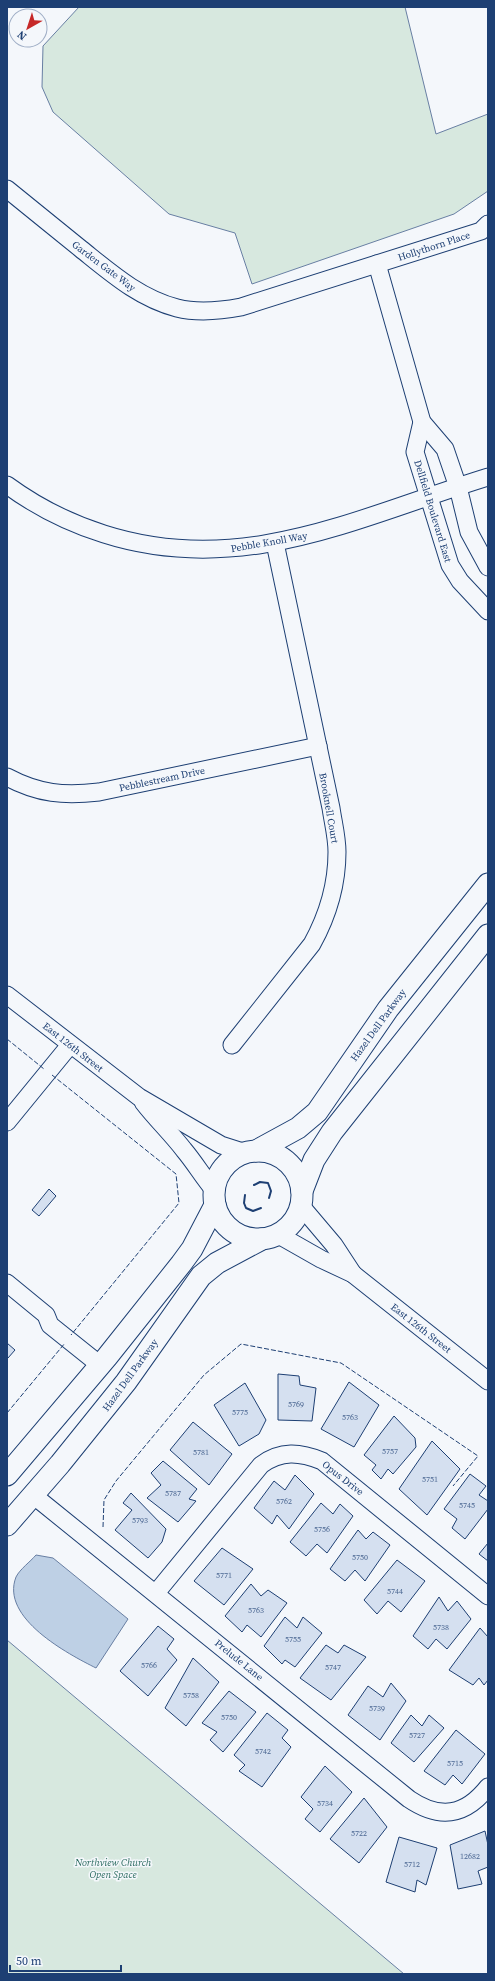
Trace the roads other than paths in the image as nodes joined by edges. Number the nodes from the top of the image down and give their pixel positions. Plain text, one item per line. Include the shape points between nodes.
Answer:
1 (7, 189) edge
2 (488, 224) edge
3 (377, 264) junction
4 (422, 422) junction
5 (488, 477) edge
6 (7, 485) edge
7 (458, 487) junction
8 (428, 496) junction
9 (275, 543) junction
10 (488, 567) edge
11 (488, 611) edge
12 (318, 746) junction
13 (7, 777) edge
14 (488, 884) edge
15 (488, 935) edge
16 (7, 995) edge
17 (70, 1045) junction
18 (232, 1046) dead end
19 (139, 1097) junction
20 (7, 1122) edge
21 (251, 1152) junction
22 (215, 1198) junction
23 (301, 1198) junction
24 (269, 1236) junction
25 (354, 1274) junction
26 (7, 1283) edge
27 (100, 1365) junction
28 (488, 1381) edge
29 (7, 1475) edge
30 (33, 1495) junction
31 (7, 1525) edge
32 (156, 1594) junction
33 (488, 1596) edge
34 (488, 1787) edge

1 - 3 street, Garden Gate Way via 120,280 146,297 177,308 221,311 241,307
2 - 3 street, Hollythorn Place via 481,231
3 - 4 street, Dellfield Boulevard East
4 - 7 street, Dellfield Boulevard East via 445,449
4 - 8 street, Dellfield Boulevard East via 415,452
5 - 7 street, Pebble Knoll Way
6 - 9 street, Pebble Knoll Way via 65,520 148,546 178,550 213,550
7 - 8 street, Pebble Knoll Way
7 - 10 street, Dellfield Boulevard East via 469,532
8 - 9 street, Pebble Knoll Way via 317,533
8 - 11 street, Dellfield Boulevard East via 450,565 460,581
9 - 12 street, Brooknell Court
12 - 13 street, Pebblestream Drive via 77,795 37,790
12 - 18 street, Brooknell Court via 337,851 331,902 312,944
14 - 21 main road, Hazel Dell Parkway via 388,1008 317,1112 298,1128
15 - 23 main road via 318,1151
16 - 17 street, East 126th Street
17 - 19 street, East 126th Street
17 - 20 street
19 - 21 street, East 126th Street via 221,1145
19 - 22 street, East 126th Street via 159,1123 184,1148
21 - 22 main road via 227,1164 219,1176
21 - 23 main road via 272,1153 287,1162 297,1175
22 - 24 main road via 222,1219 232,1230 247,1237
22 - 27 main road via 187,1256
23 - 24 main road via 294,1220
23 - 25 street, East 126th Street
24 - 25 street, East 126th Street
24 - 30 main road, Hazel Dell Parkway via 217,1263 201,1276 126,1382
25 - 28 street, East 126th Street
26 - 27 street via 46,1315 50,1325
27 - 29 main road
30 - 31 main road, Hazel Dell Parkway
30 - 32 street, Prelude Lane
32 - 33 street, Opus Drive via 261,1465 277,1456 295,1452 322,1461
32 - 34 street, Prelude Lane via 423,1808 450,1813 463,1809

